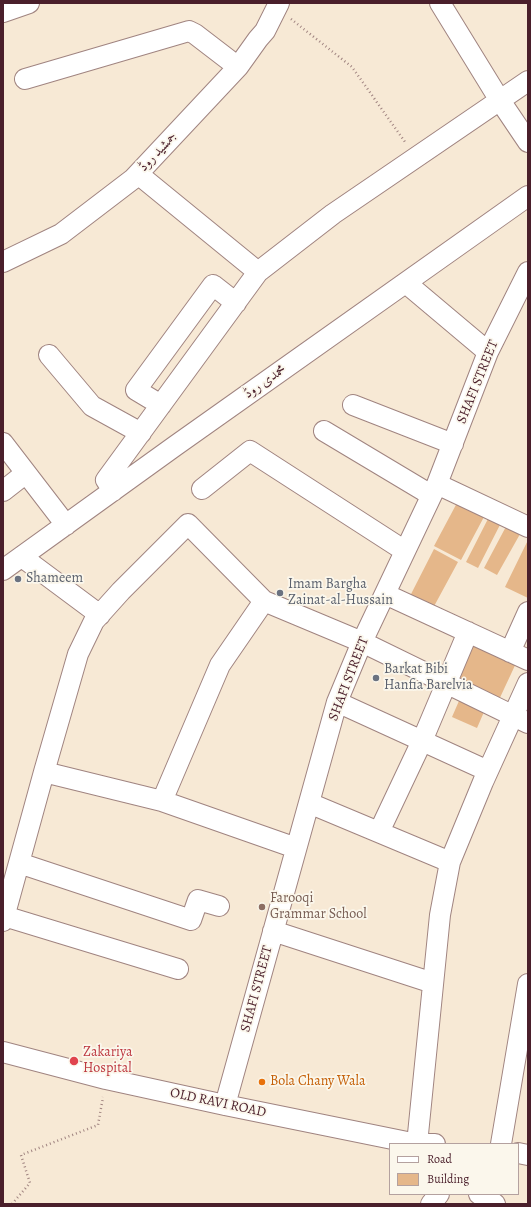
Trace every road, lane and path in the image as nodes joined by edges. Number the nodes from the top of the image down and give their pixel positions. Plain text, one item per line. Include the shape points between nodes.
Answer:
1 (29, 3) edge
2 (440, 3) edge
3 (278, 5) edge
4 (3, 12) edge
5 (238, 67) junction
6 (25, 79) dead end
7 (528, 81) edge
8 (499, 99) junction
9 (528, 142) edge
10 (415, 157) junction
11 (138, 174) junction
12 (528, 196) edge
13 (3, 262) edge
14 (258, 272) junction
15 (406, 283) junction
16 (525, 284) edge
17 (236, 303) junction
18 (488, 352) junction
19 (49, 354) dead end
20 (161, 405) junction
21 (353, 405) dead end
22 (324, 431) dead end
23 (141, 433) junction
24 (3, 443) edge
25 (453, 444) junction
26 (26, 473) junction
27 (202, 489) dead end
28 (3, 490) edge
29 (434, 490) junction
30 (113, 491) junction
31 (66, 525) junction
32 (528, 527) edge
33 (405, 551) junction
34 (22, 557) junction
35 (3, 570) edge
36 (385, 594) junction
37 (264, 601) junction
38 (528, 612) edge
39 (100, 615) junction
40 (468, 632) junction
41 (362, 642) junction
42 (519, 656) edge
43 (446, 683) junction
44 (528, 683) edge
45 (337, 702) junction
46 (521, 719) edge
47 (422, 741) junction
48 (488, 771) junction
49 (44, 772) junction
50 (162, 801) junction
51 (309, 803) junction
52 (379, 832) junction
53 (296, 848) junction
54 (450, 862) junction
55 (19, 863) junction
56 (218, 906) dead end
57 (4, 918) edge
58 (273, 931) junction
59 (178, 969) dead end
60 (433, 983) junction
61 (528, 984) edge
62 (3, 1052) edge
63 (106, 1079) junction
64 (225, 1105) junction
65 (412, 1143) edge
66 (417, 1143) edge
67 (501, 1143) edge
68 (438, 1195) edge
69 (481, 1195) edge
70 (12, 1204) edge
71 (431, 1204) edge
72 (495, 1204) edge

1 - 4 street
2 - 8 street
3 - 5 street, جمشید روڈ via 265,31
3 - 10 path via 352,67
5 - 6 street via 189,31
5 - 11 street, جمشید روڈ
7 - 8 street
8 - 9 street
8 - 10 street
10 - 14 street via 333,214
11 - 13 street, جمشید روڈ via 61,234
11 - 14 street
12 - 15 street, محمدی روڈ
14 - 17 street
15 - 18 street
15 - 30 street, محمدی روڈ
16 - 18 street, SHAFI STREET
17 - 20 street
17 - 20 street via 213,285 136,390
18 - 25 street, SHAFI STREET
19 - 23 street via 92,406
20 - 23 street
21 - 25 street
22 - 29 street
23 - 30 street via 106,480
24 - 26 street
25 - 29 street, SHAFI STREET
26 - 28 street
26 - 31 street
27 - 33 street via 250,451
29 - 32 street
29 - 33 street, SHAFI STREET
30 - 31 street, محمدی روڈ
31 - 34 street, محمدی روڈ
33 - 36 street, SHAFI STREET
34 - 35 street, محمدی روڈ
34 - 39 street
36 - 40 street
36 - 41 street, SHAFI STREET
37 - 39 street via 188,524
37 - 41 street
37 - 50 street via 220,665
38 - 42 street
39 - 49 street via 94,621 78,654
40 - 42 street
40 - 43 street
41 - 43 street
41 - 45 street, SHAFI STREET
43 - 46 street
43 - 47 street
44 - 46 street
45 - 47 street
45 - 51 street, SHAFI STREET
46 - 48 street
47 - 48 street
47 - 52 street
48 - 54 street
49 - 50 street
49 - 55 street
50 - 53 street
51 - 52 street
51 - 53 street, SHAFI STREET
52 - 54 street
53 - 58 street, SHAFI STREET
54 - 60 street via 440,915
55 - 56 street via 190,920 198,900
55 - 57 street
57 - 59 street
58 - 60 street
58 - 64 street, SHAFI STREET
60 - 66 street
61 - 67 street
62 - 63 street, OLD RAVI ROAD
63 - 64 street, OLD RAVI ROAD
63 - 70 path via 98,1125 21,1155 30,1183
64 - 65 street, OLD RAVI ROAD
68 - 71 street
69 - 72 street

